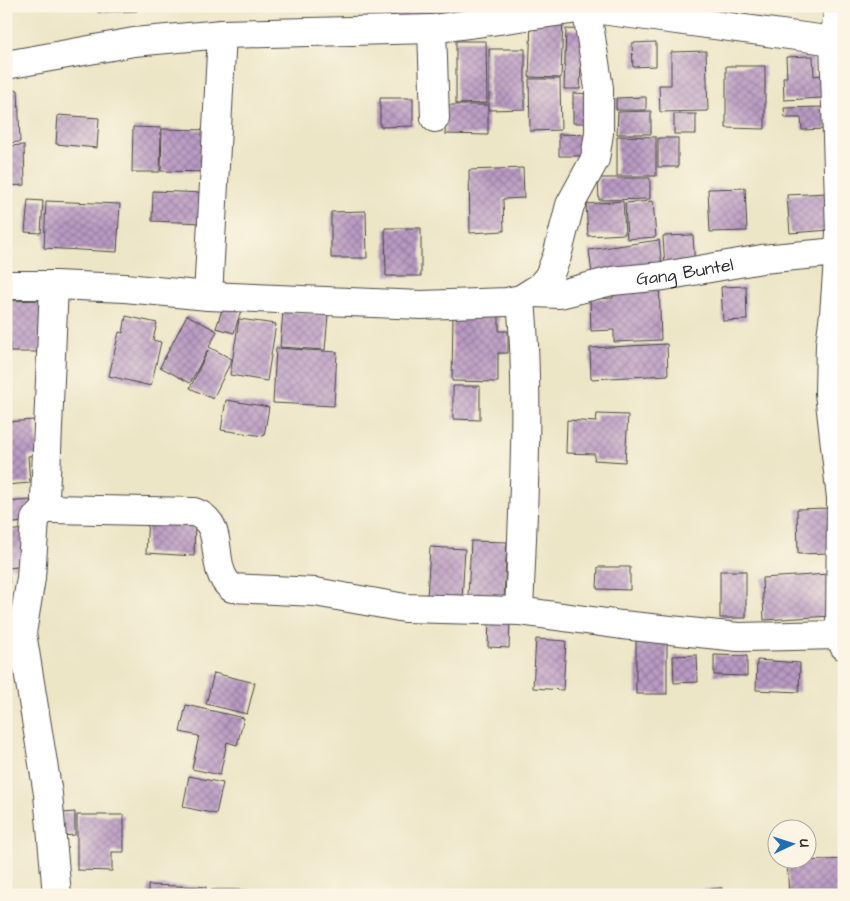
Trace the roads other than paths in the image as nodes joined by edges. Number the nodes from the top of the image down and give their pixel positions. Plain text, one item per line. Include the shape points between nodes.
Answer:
1 (839, 6) edge
2 (586, 7) edge
3 (432, 29) junction
4 (222, 34) junction
5 (834, 41) junction
6 (6, 64) edge
7 (435, 118) dead end
8 (838, 252) junction
9 (54, 285) junction
10 (6, 286) edge
11 (208, 296) junction
12 (527, 296) junction
13 (839, 314) edge
14 (47, 505) junction
15 (519, 610) junction
16 (14, 633) edge
17 (842, 640) edge
18 (58, 895) edge

1 - 5 street
2 - 3 street
2 - 5 street
2 - 12 street via 599,88 599,133 595,159 570,205 549,276
3 - 4 street
3 - 7 street
4 - 6 street via 134,42
4 - 11 street
5 - 8 street via 840,196
8 - 12 street, Gang Buntel via 762,259 664,276 612,281 560,294
8 - 13 street
9 - 10 street, Gang Buntel
9 - 11 street, Gang Buntel
9 - 14 street
11 - 12 street, Gang Buntel via 421,306 507,302
12 - 15 street
13 - 17 street via 830,344 829,393 841,498
14 - 15 street via 52,509 194,512 203,516 215,535 220,572 232,588 315,592 405,608
14 - 16 street via 35,519 31,578
15 - 17 street via 622,625 738,636
16 - 18 street via 48,794

